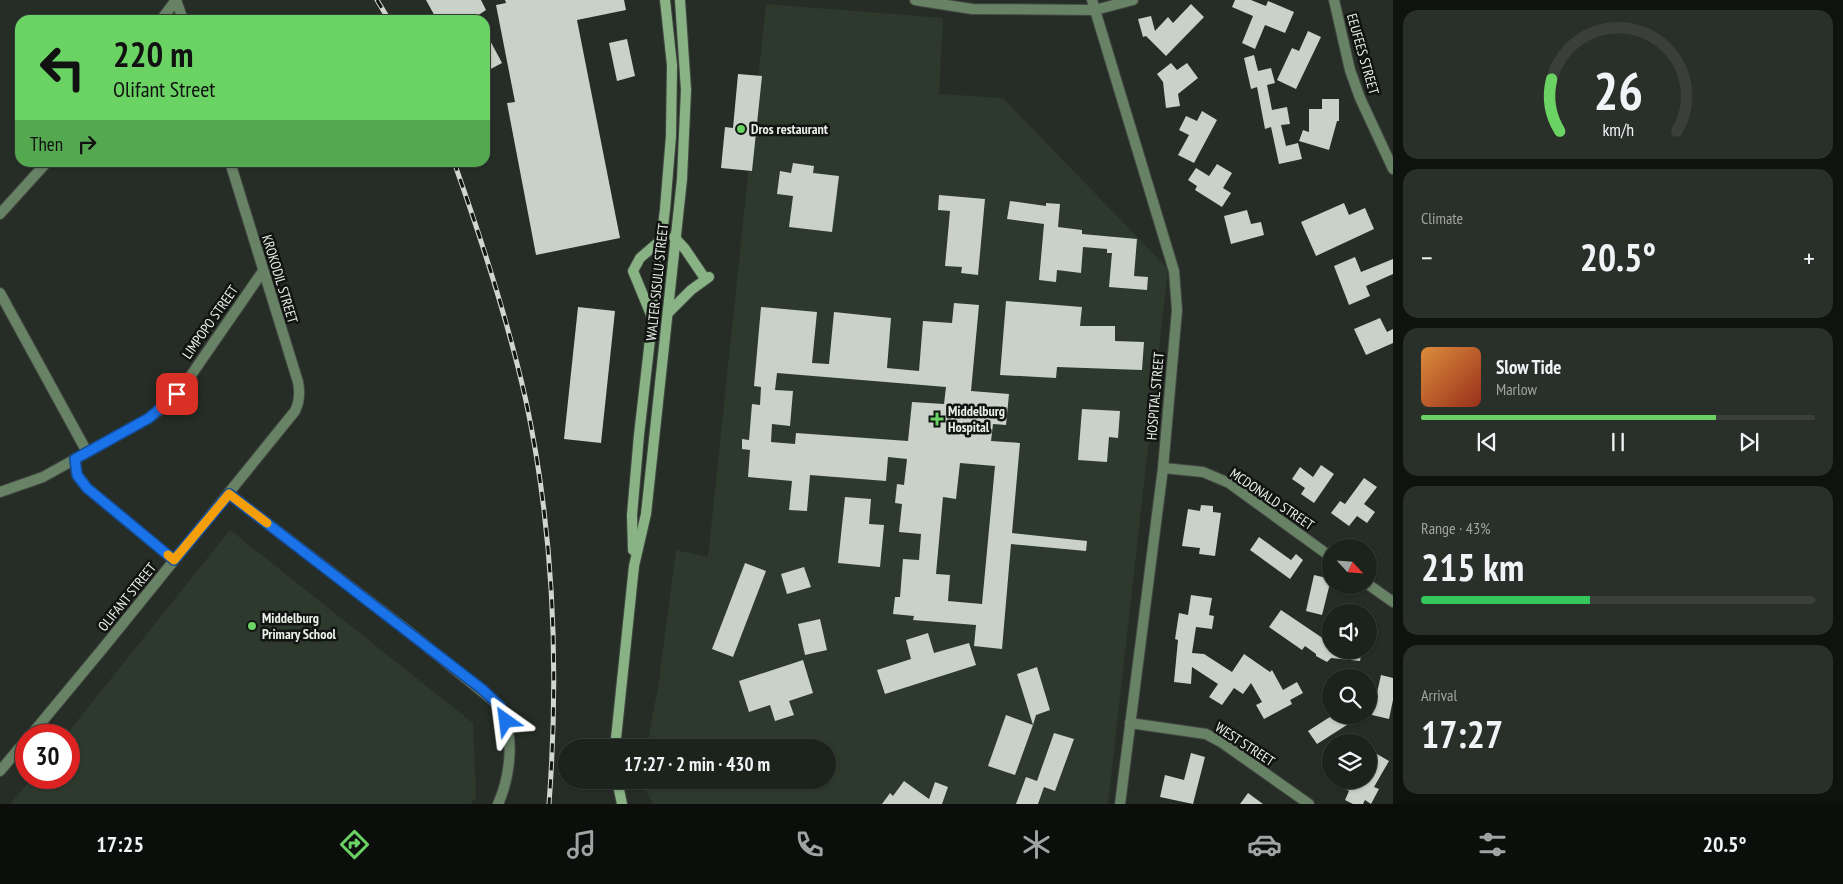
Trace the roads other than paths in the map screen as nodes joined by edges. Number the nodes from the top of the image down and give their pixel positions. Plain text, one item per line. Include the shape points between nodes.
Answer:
1 (176, 0) edge
2 (665, 0) edge
3 (680, 0) edge
4 (915, 0) edge
5 (1133, 0) edge
6 (1334, 0) edge
7 (1094, 5) edge
8 (165, 15) edge
9 (181, 15) edge
10 (42, 167) edge
11 (232, 167) edge
12 (1393, 169) edge
13 (0, 214) edge
14 (674, 237) junction
15 (661, 240) junction
16 (263, 271) junction
17 (0, 293) edge
18 (668, 313) junction
19 (653, 319) junction
20 (298, 404) joint
21 (87, 452) junction
22 (75, 459) junction
23 (1163, 468) junction
24 (0, 492) edge
25 (229, 494) junction
26 (1322, 550) edge
27 (174, 560) junction
28 (634, 566) junction
29 (1378, 591) edge
30 (1393, 602) edge
31 (39, 724) edge
32 (1130, 724) junction
33 (616, 739) edge
34 (15, 753) edge
35 (0, 771) edge
36 (619, 789) edge
37 (498, 804) edge
38 (622, 804) edge
39 (1120, 804) edge
40 (1308, 804) edge

1 - 8 street
1 - 9 street
2 - 15 main road, WALTER SISULU STREET via 672,65 671,136
3 - 14 main road, WALTER SISULU STREET via 686,90 682,179
4 - 7 street via 972,9
5 - 7 street
6 - 12 street, EEUFEES STREET via 1350,70
7 - 23 street, HOSPITAL STREET via 1174,271 1177,310
10 - 13 street
11 - 16 street, KROKODIL STREET
14 - 18 main road, WALTER SISULU STREET
14 - 18 main road via 706,277
15 - 19 main road, WALTER SISULU STREET
15 - 19 main road via 640,258 633,271
16 - 20 street, KROKODIL STREET via 300,390
16 - 21 street, LIMPOPO STREET via 177,394 149,418
17 - 21 street
18 - 28 main road, WALTER SISULU STREET via 646,514
19 - 28 main road, WALTER SISULU STREET via 632,515
20 - 25 street, OLIFANT STREET
21 - 22 street, LIMPOPO STREET
22 - 24 street, LIMPOPO STREET via 43,477
22 - 27 street via 77,475 87,488
23 - 26 street, MCDONALD STREET via 1203,472 1229,483
23 - 32 street, HOSPITAL STREET
25 - 27 street, OLIFANT STREET
25 - 37 street via 500,706 508,730 509,763
27 - 31 street, OLIFANT STREET
28 - 33 main road, WALTER SISULU STREET
29 - 30 street
32 - 39 street, HOSPITAL STREET
32 - 40 street, WEST STREET via 1206,734
34 - 35 street
36 - 38 main road

